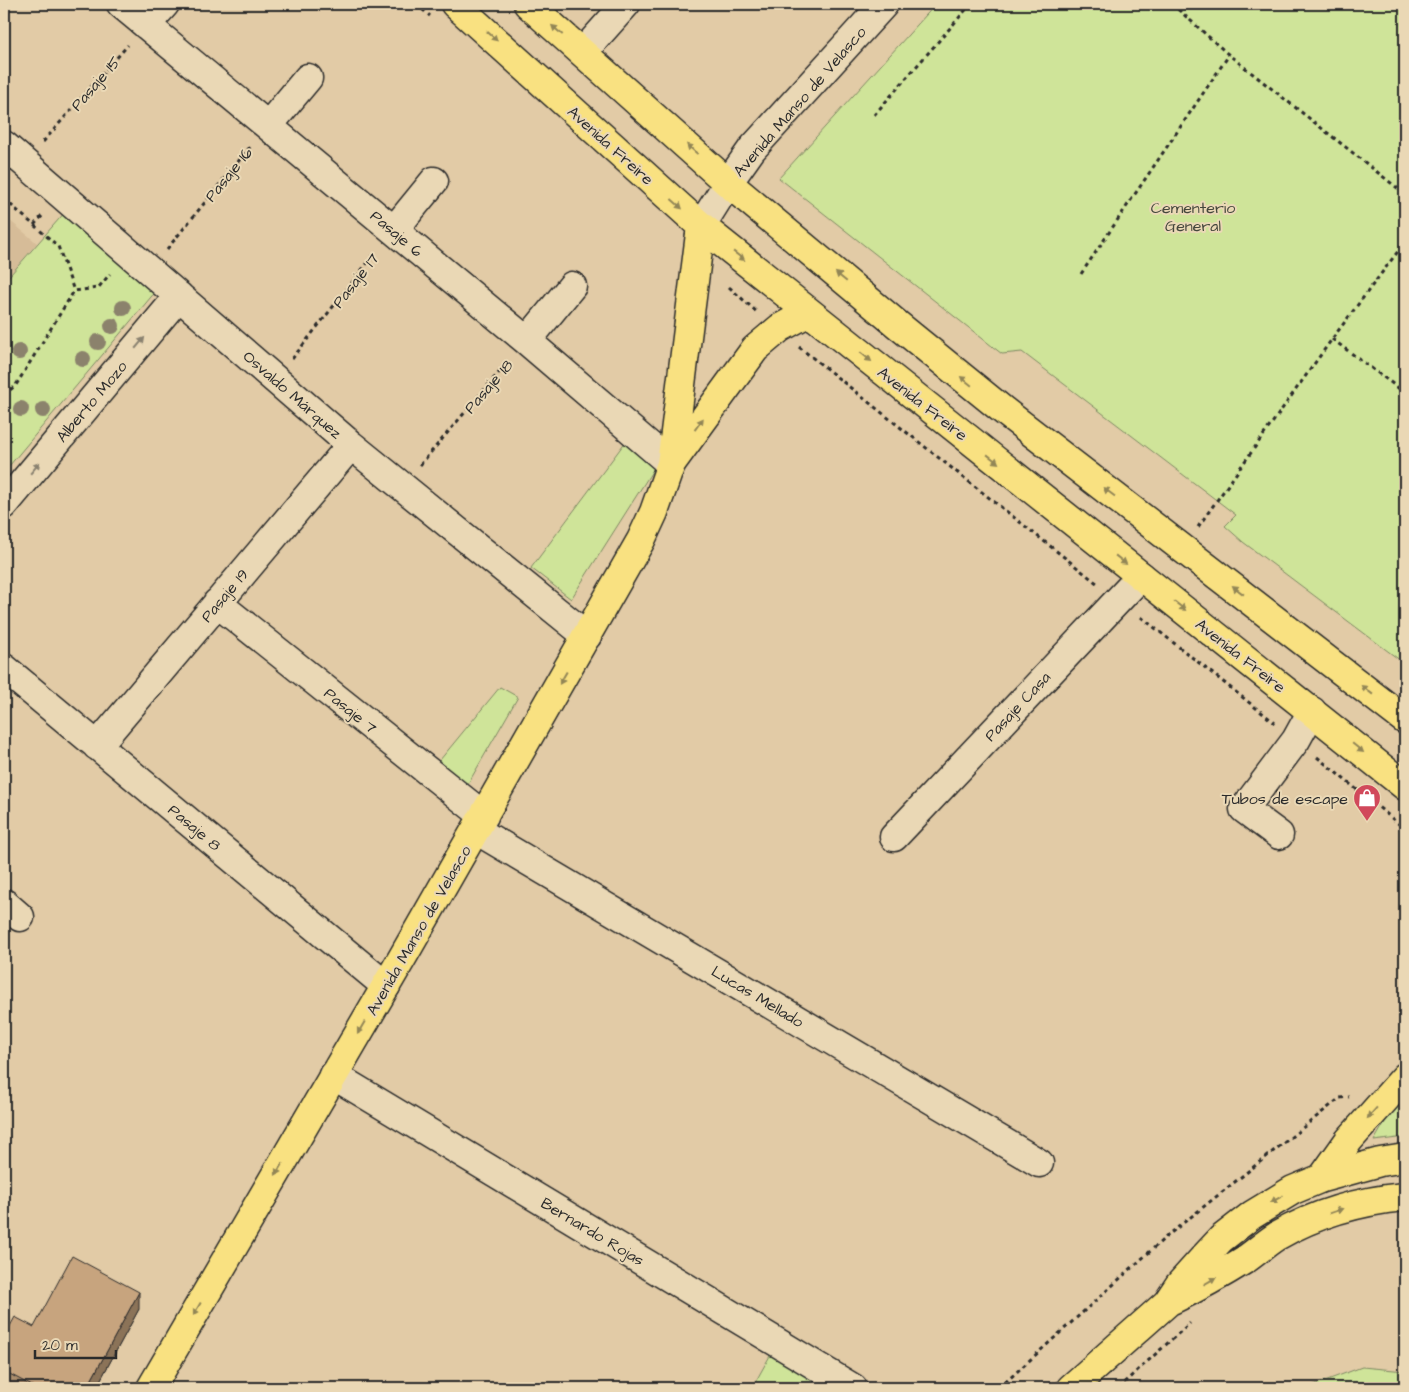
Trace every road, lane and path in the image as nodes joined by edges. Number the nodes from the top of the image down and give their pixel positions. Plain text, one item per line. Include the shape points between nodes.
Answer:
1 (121, 4) edge
2 (165, 4) edge
3 (455, 4) edge
4 (528, 4) edge
5 (626, 4) edge
6 (884, 4) edge
7 (971, 4) edge
8 (1172, 4) edge
9 (146, 25) junction
10 (583, 52) junction
11 (1229, 55) junction
12 (308, 78) dead end
13 (874, 115) dead end
14 (268, 126) junction
15 (4, 145) edge
16 (25, 163) junction
17 (434, 181) dead end
18 (728, 183) junction
19 (1405, 194) edge
20 (4, 199) edge
21 (701, 226) junction
22 (394, 230) junction
23 (1405, 242) edge
24 (129, 253) junction
25 (150, 271) junction
26 (1081, 274) dead end
27 (572, 286) dead end
28 (74, 291) junction
29 (179, 296) junction
30 (809, 312) junction
31 (1332, 340) junction
32 (527, 341) junction
33 (276, 380) junction
34 (1405, 394) edge
35 (4, 395) edge
36 (351, 444) junction
37 (670, 464) junction
38 (402, 485) junction
39 (4, 505) edge
40 (1184, 548) junction
41 (1142, 576) junction
42 (217, 603) junction
43 (587, 636) junction
44 (4, 668) edge
45 (1312, 711) junction
46 (1405, 720) edge
47 (96, 746) junction
48 (1405, 786) edge
49 (480, 823) junction
50 (1279, 835) dead end
51 (894, 837) dead end
52 (386, 986) junction
53 (334, 1075) junction
54 (1405, 1077) edge
55 (1387, 1097) junction
56 (1405, 1158) edge
57 (1039, 1163) dead end
58 (1322, 1178) junction
59 (1405, 1197) edge
60 (1167, 1303) junction
61 (1196, 1318) dead end
62 (151, 1388) edge
63 (852, 1388) edge
64 (998, 1388) edge
65 (1071, 1388) edge
66 (1118, 1388) edge

1 - 9 street, Pasaje 6
2 - 9 street
3 -> 21 main road, Avenida Freire
10 -> 4 main road
5 - 10 street
6 - 18 street, Avenida Manso de Velasco via 768,131
7 - 13 path
8 - 11 path
9 - 14 street, Pasaje 6
9 - 16 path, Pasaje 15
18 -> 10 main road
11 - 19 path
11 - 26 path
12 - 14 street
14 - 22 street, Pasaje 6
14 - 25 path, Pasaje 16
15 - 16 street, Osvaldo Márquez
16 - 24 street, Osvaldo Márquez
17 - 22 street
18 - 21 street, Avenida Manso de Velasco
40 -> 18 main road via 1004,411
20 - 28 path via 58,246
21 -> 30 main road, Avenida Freire
21 - 37 main road, Avenida Manso de Velasco
22 - 32 street, Pasaje 6
22 - 33 path, Pasaje 17
23 - 31 path
24 - 25 street, Osvaldo Márquez
24 - 28 path via 98,288
25 - 29 street, Osvaldo Márquez
27 - 32 street
28 - 35 path via 16,385
29 - 33 street, Osvaldo Márquez
39 -> 29 street, Alberto Mozo
37 -> 30 main road, Avenida Manso de Velasco via 755,349 780,328
30 -> 41 main road, Avenida Freire
31 - 34 path
31 - 40 path
32 - 37 street, Pasaje 6
32 - 38 path, Pasaje 18
33 - 36 street, Osvaldo Márquez
36 - 38 street, Osvaldo Márquez
36 - 42 street, Pasaje 19
37 - 43 main road, Avenida Manso de Velasco via 641,540
38 - 43 street, Osvaldo Márquez
46 -> 40 main road
41 -> 45 main road, Avenida Freire
41 - 51 street, Pasaje Casa
42 - 47 street, Pasaje 19
42 - 49 street, Pasaje 7
43 -> 49 main road, Avenida Manso de Velasco
44 - 47 street, Pasaje 8
45 -> 48 main road, Avenida Freire
45 - 50 street via 1296,740 1244,809
47 - 52 street, Pasaje 8
49 - 52 main road, Avenida Manso de Velasco
49 - 57 street, Lucas Mellado
52 -> 53 main road, Avenida Manso de Velasco
53 -> 62 main road, Avenida Manso de Velasco
53 - 63 street, Bernardo Rojas
54 - 55 main road
55 -> 58 main road via 1349,1140
55 - 64 path via 1340,1098 1168,1236
56 - 58 main road
58 -> 60 main road via 1293,1190 1236,1226 1193,1268
60 -> 59 main road via 1209,1282 1301,1224 1348,1206
60 - 65 main road
61 - 66 path

